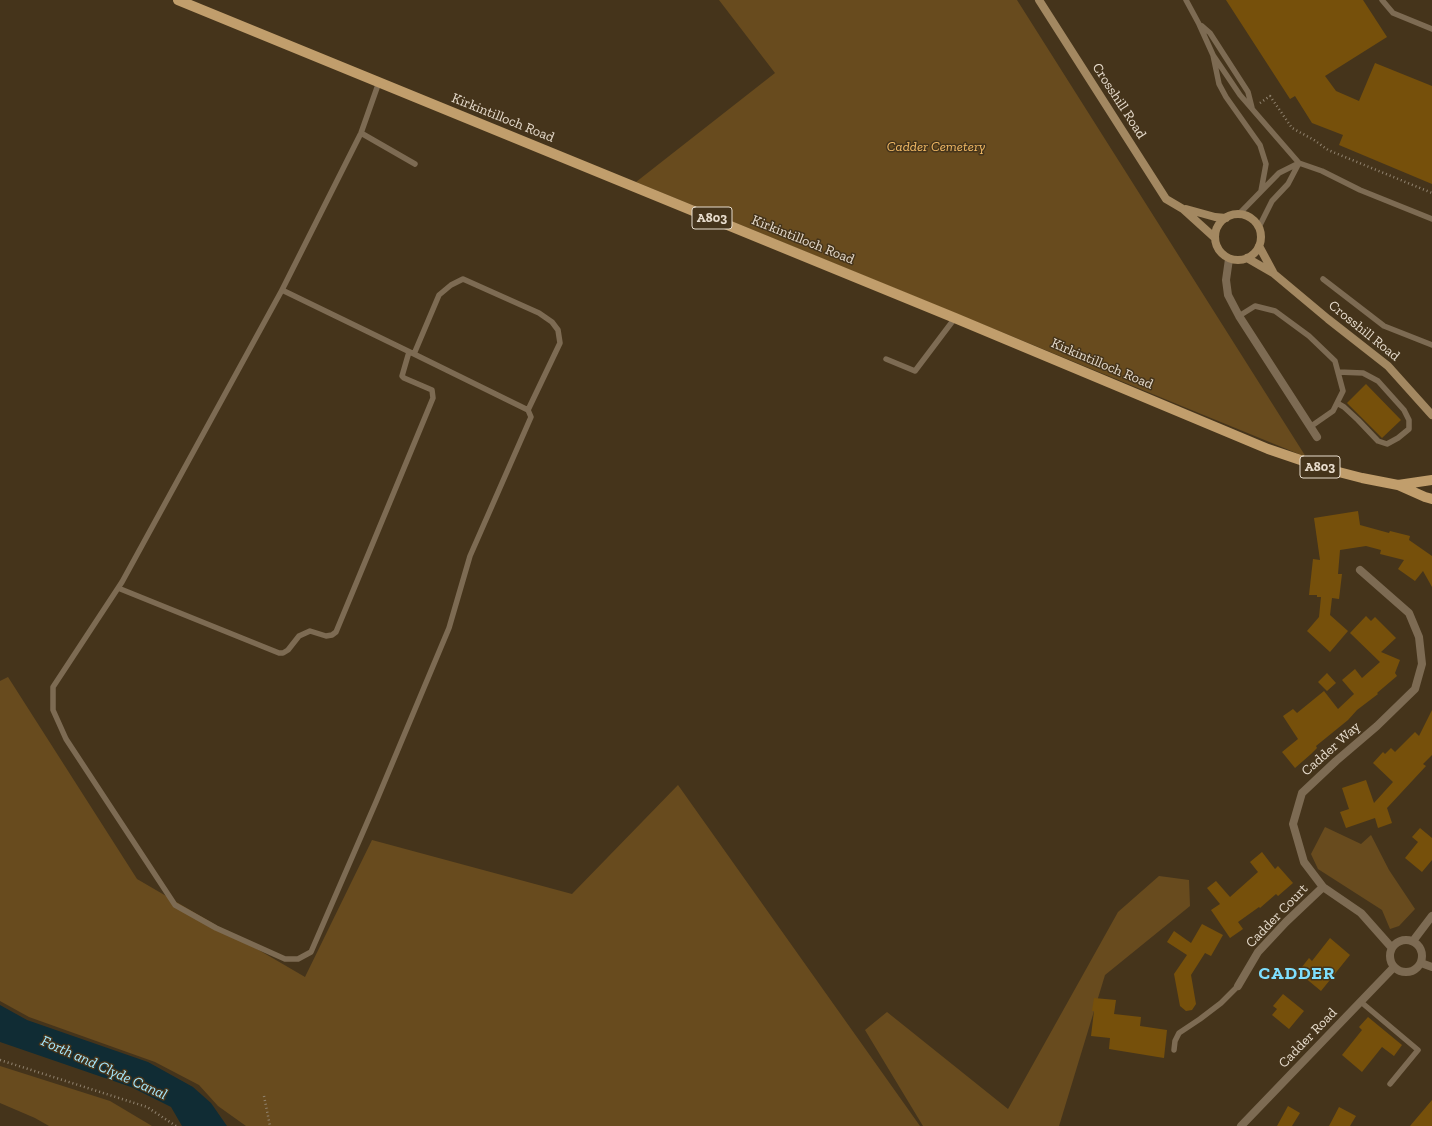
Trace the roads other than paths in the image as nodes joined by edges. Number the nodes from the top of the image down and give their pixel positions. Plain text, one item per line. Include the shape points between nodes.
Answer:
1 (178, 0) edge
2 (1039, 0) edge
3 (1186, 0) edge
4 (1382, 0) edge
5 (1199, 24) junction
6 (1432, 29) edge
7 (1212, 55) junction
8 (379, 82) junction
9 (1252, 108) junction
10 (361, 133) junction
11 (1299, 163) junction
12 (415, 164) dead end
13 (1261, 191) junction
14 (1183, 209) junction
15 (1238, 215) junction
16 (1226, 218) junction
17 (1432, 219) edge
18 (1258, 227) junction
19 (1215, 238) junction
20 (1259, 246) junction
21 (1229, 258) junction
22 (1247, 258) junction
23 (1273, 273) junction
24 (1323, 279) dead end
25 (282, 290) junction
26 (1239, 316) junction
27 (955, 318) junction
28 (1432, 346) edge
29 (412, 353) junction
30 (886, 359) dead end
31 (1338, 372) junction
32 (1337, 403) junction
33 (528, 410) junction
34 (1432, 415) edge
35 (1310, 427) junction
36 (1317, 437) dead end
37 (1432, 480) edge
38 (1398, 485) junction
39 (1432, 499) edge
40 (1360, 570) dead end
41 (118, 588) junction
42 (1324, 887) junction
43 (1432, 916) edge
44 (1413, 942) junction
45 (1392, 948) junction
46 (1421, 962) junction
47 (1432, 967) edge
48 (1394, 968) junction
49 (1238, 986) joint
50 (1361, 1002) junction
51 (1174, 1050) dead end
52 (1390, 1084) dead end
53 (1241, 1126) edge

1 - 8 main road, Kirkintilloch Road / A803
2 - 14 main road, Crosshill Road via 1166,199
3 - 5 lane
4 - 6 lane via 1393,13
5 - 7 lane
5 - 9 lane via 1210,33 1248,92
7 - 9 lane
7 - 13 lane via 1219,84 1260,145 1266,164
8 - 10 lane
8 - 27 main road, Kirkintilloch Road / A803
9 - 11 lane via 1280,144
10 - 12 lane
10 - 25 lane
11 - 13 lane via 1279,173
11 - 17 lane
11 - 18 lane via 1288,184 1272,201
13 - 15 lane
14 - 16 main road, Crosshill Road
14 - 19 main road, Crosshill Road
15 - 16 main road
15 - 18 main road via 1250,218
16 - 19 main road via 1216,231
18 - 20 main road via 1261,237
19 - 21 main road via 1217,247
20 - 22 main road via 1252,256
20 - 23 main road, Crosshill Road
21 - 22 main road
21 - 26 street via 1226,280 1228,295
22 - 23 main road, Crosshill Road
23 - 34 main road, Crosshill Road via 1388,366
24 - 28 lane via 1384,326
25 - 29 lane
25 - 41 lane
26 - 31 lane via 1255,306 1275,311 1309,336 1334,361
26 - 35 street
27 - 30 lane via 915,371
27 - 38 main road, Kirkintilloch Road / A803 via 1299,461
29 - 33 lane
29 - 33 lane via 439,295 463,279 539,313 558,330 560,343
29 - 41 lane via 402,376 432,390 433,398 336,632 326,636 310,631 299,636 288,650 279,653
31 - 32 lane via 1343,391
31 - 32 lane via 1363,373 1378,381 1404,410 1409,420 1409,429 1387,444 1378,441
32 - 35 lane via 1333,411
33 - 41 lane via 531,417 470,556 449,628 311,952 298,959 284,958 216,928 175,905 66,739 53,710 53,687
35 - 36 street
37 - 38 main road, Kirkintilloch Road / A803
38 - 39 main road, Kirkintilloch Road / A803
40 - 42 street, Cadder Way via 1409,613 1419,637 1422,664 1415,689 1302,792 1293,824 1304,862
42 - 45 street, Cadder Way via 1361,913
42 - 49 street, Cadder Court via 1258,952
43 - 44 street
44 - 45 street via 1404,940
44 - 46 street via 1420,948
45 - 48 street via 1390,958
46 - 47 street
46 - 48 street via 1409,972
48 - 50 street, Cadder Road
49 - 51 lane via 1200,1020 1179,1033
50 - 52 lane via 1418,1050
50 - 53 street, Cadder Road

